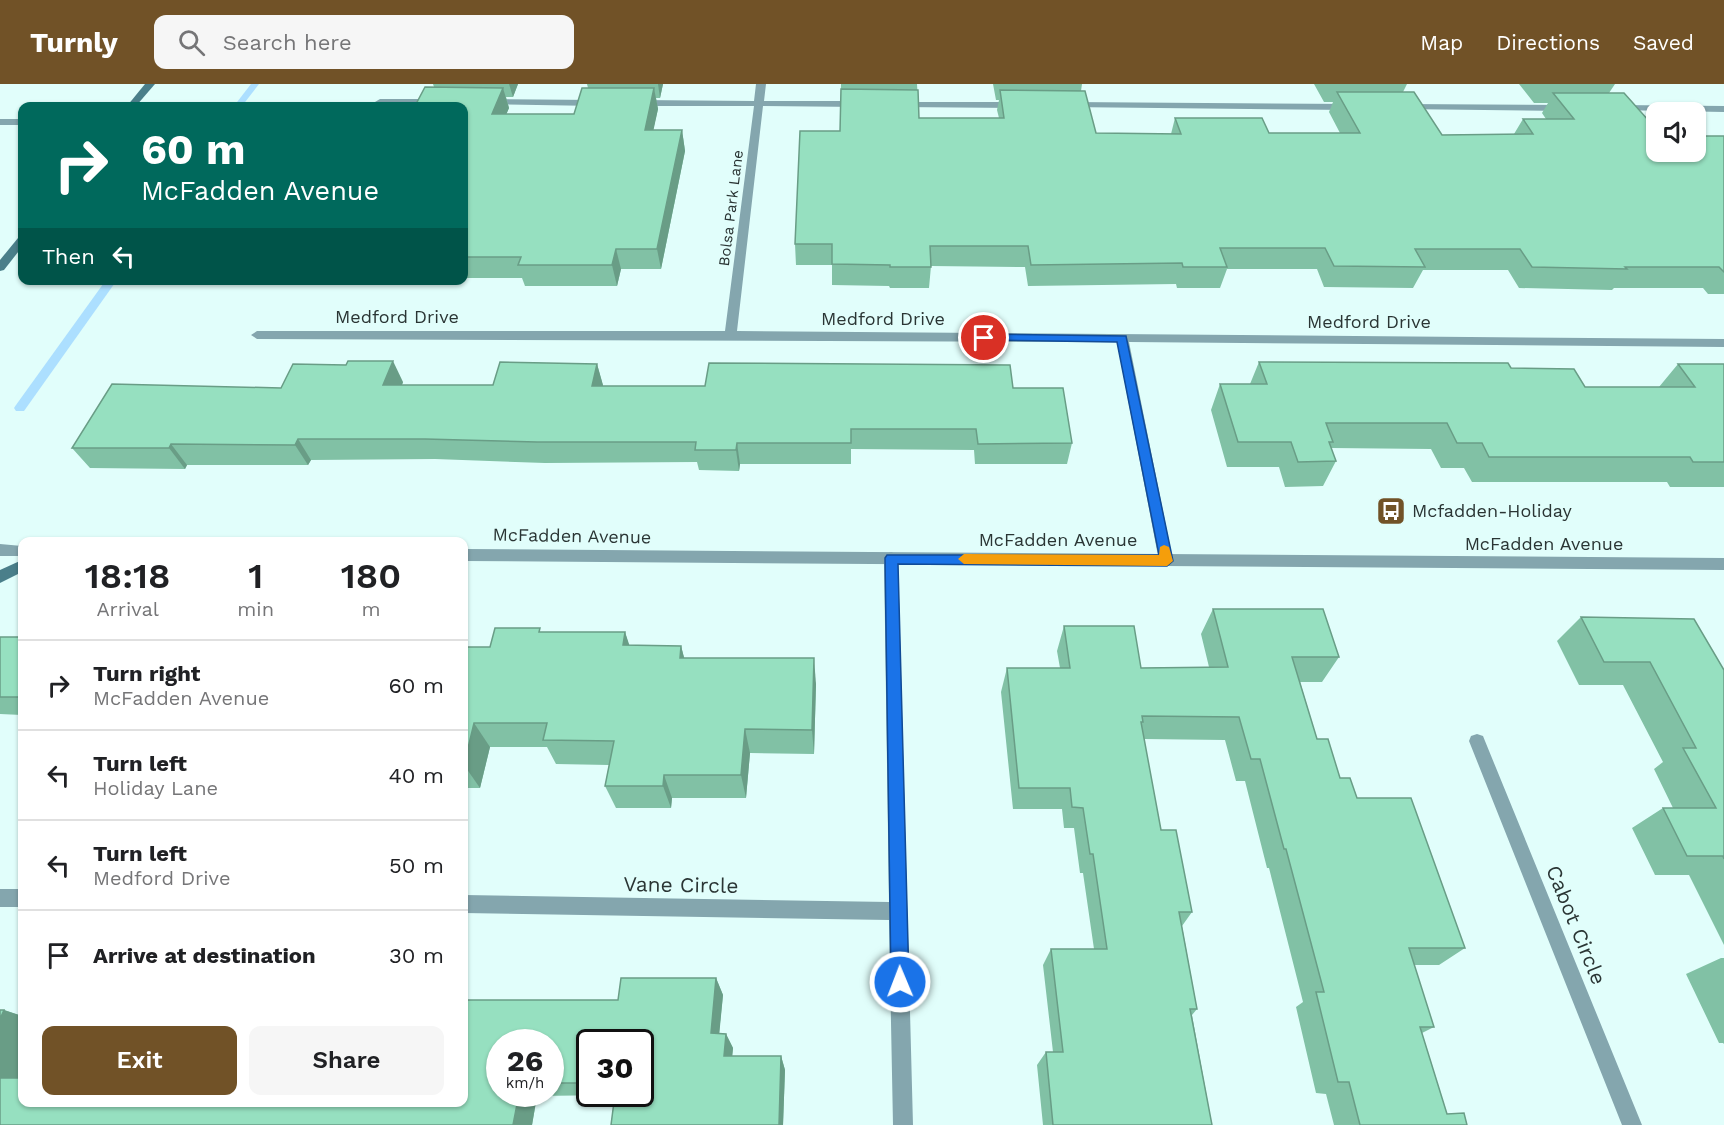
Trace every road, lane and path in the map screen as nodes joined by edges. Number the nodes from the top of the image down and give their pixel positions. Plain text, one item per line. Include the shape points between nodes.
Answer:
1 (150, 84) edge
2 (761, 84) edge
3 (134, 102) edge
4 (380, 102) dead end
5 (451, 102) edge
6 (475, 102) edge
7 (605, 103) edge
8 (629, 103) edge
9 (759, 103) junction
10 (866, 104) edge
11 (890, 104) edge
12 (1021, 105) edge
13 (1057, 105) edge
14 (1366, 107) edge
15 (1390, 107) edge
16 (1581, 108) edge
17 (1605, 108) edge
18 (1724, 109) edge
19 (0, 122) edge
20 (18, 122) edge
21 (18, 245) edge
22 (0, 267) edge
23 (257, 335) dead end
24 (731, 335) junction
25 (1122, 339) junction
26 (1724, 343) edge
27 (0, 550) edge
28 (18, 550) edge
29 (468, 555) edge
30 (891, 558) junction
31 (1167, 561) junction
32 (1724, 564) edge
33 (18, 568) edge
34 (0, 577) edge
35 (1477, 741) dead end
36 (0, 898) edge
37 (18, 898) edge
38 (468, 904) edge
39 (899, 911) junction
40 (903, 1125) edge
41 (1632, 1125) edge

1 - 3 main road
2 - 9 street, Bolsa Park Lane
4 - 5 street
6 - 7 street
8 - 9 street
9 - 10 street
9 - 24 street, Bolsa Park Lane
11 - 12 street
13 - 14 street
15 - 16 street
17 - 18 street
19 - 20 street
21 - 22 main road
23 - 24 street, Medford Drive
24 - 25 street, Medford Drive
25 - 26 street, Medford Drive
25 - 31 street
27 - 28 street
29 - 30 street, McFadden Avenue
30 - 31 street, McFadden Avenue
30 - 39 street
31 - 32 street, McFadden Avenue
33 - 34 main road
35 - 41 street, Cabot Circle
36 - 37 street
38 - 39 street, Vane Circle
39 - 40 street

